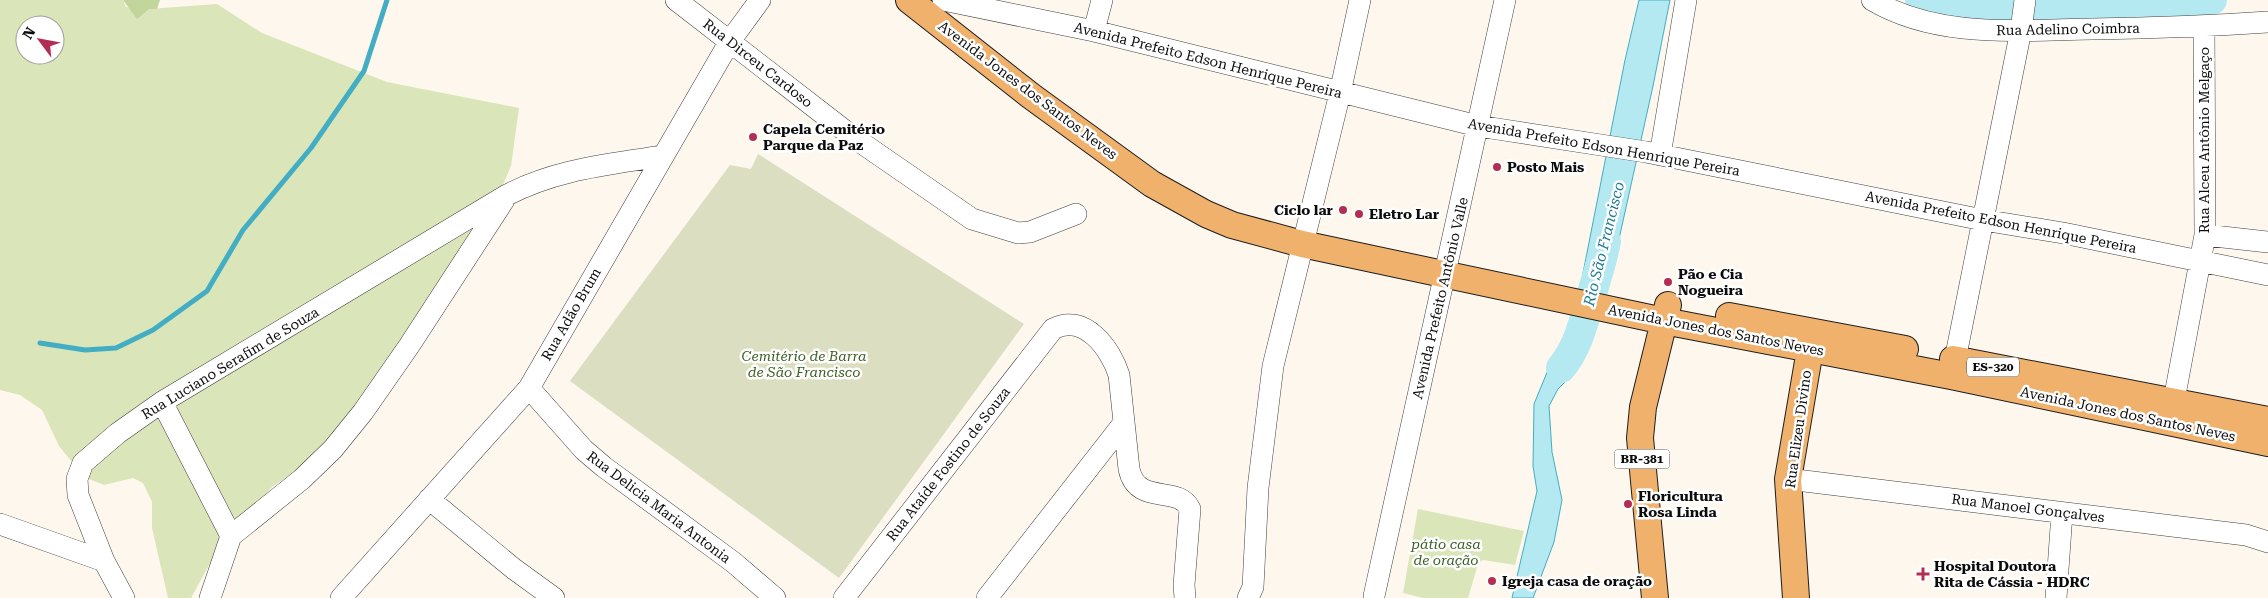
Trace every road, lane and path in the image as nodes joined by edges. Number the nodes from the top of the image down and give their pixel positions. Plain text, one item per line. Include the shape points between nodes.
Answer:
1 (676, 0) edge
2 (760, 0) edge
3 (910, 0) edge
4 (943, 0) edge
5 (1102, 0) edge
6 (1360, 0) edge
7 (1505, 0) edge
8 (1686, 0) edge
9 (1872, 0) edge
10 (2025, 0) edge
11 (969, 2) edge
12 (2268, 22) edge
13 (2022, 27) junction
14 (2204, 27) junction
15 (1094, 31) junction
16 (730, 41) junction
17 (1340, 93) junction
18 (1478, 126) junction
19 (1653, 153) junction
20 (661, 156) junction
21 (508, 195) junction
22 (1076, 214) dead end
23 (1982, 220) junction
24 (2205, 235) junction
25 (1304, 236) junction
26 (2268, 242) edge
27 (2200, 260) junction
28 (1447, 265) junction
29 (2268, 275) edge
30 (1666, 313) junction
31 (1811, 340) junction
32 (1953, 368) junction
33 (529, 388) junction
34 (162, 402) junction
35 (2172, 412) junction
36 (2268, 420) edge
37 (1123, 424) junction
38 (2268, 443) edge
39 (1788, 479) junction
40 (429, 499) junction
41 (2062, 513) junction
42 (0, 524) edge
43 (231, 536) junction
44 (2268, 542) edge
45 (104, 561) junction
46 (351, 595) edge
47 (1374, 596) dead end
48 (124, 598) edge
49 (210, 598) edge
50 (554, 598) edge
51 (775, 598) edge
52 (844, 598) edge
53 (987, 598) edge
54 (1185, 598) edge
55 (1248, 598) edge
56 (1655, 598) edge
57 (1796, 598) edge
58 (2056, 598) edge

1 - 16 street, Rua Dirceu Cardoso
2 - 16 street, Rua Adão Brum
3 - 25 main road, Avenida Jones dos Santos Neves / ES-320 via 1031,96 1122,162
4 - 11 street, Avenida Prefeito Edson Henrique Pereira
5 - 15 street
6 - 17 street
7 - 18 street, Avenida Prefeito Antônio Valle
8 - 19 street
9 - 13 street, Rua Adelino Coimbra via 1918,19 1978,31
10 - 13 street
11 - 15 street, Avenida Prefeito Edson Henrique Pereira
12 - 14 street, Rua Adelino Coimbra
13 - 14 street, Rua Adelino Coimbra
13 - 23 street
14 - 24 street, Rua Alceu Antônio Melgaço
15 - 17 street, Avenida Prefeito Edson Henrique Pereira
16 - 20 street, Rua Adão Brum
16 - 22 street, Rua Dirceu Cardoso via 854,137 972,219 1018,233 1030,232
17 - 18 street, Avenida Prefeito Edson Henrique Pereira
17 - 25 street
18 - 19 street, Avenida Prefeito Edson Henrique Pereira
18 - 28 street, Avenida Prefeito Antônio Valle
19 - 23 street, Avenida Prefeito Edson Henrique Pereira
20 - 21 street, Rua Luciano Serafim de Souza via 552,175
20 - 33 street, Rua Adão Brum
21 - 34 street, Rua Luciano Serafim de Souza
21 - 43 street via 409,346 333,449 302,479
23 - 27 street, Avenida Prefeito Edson Henrique Pereira
23 - 32 street
24 - 26 street
24 - 27 street, Rua Alceu Antônio Melgaço
25 - 28 main road, Avenida Jones dos Santos Neves / ES-320
25 - 55 street via 1273,366 1258,488 1253,587
27 - 29 street, Avenida Prefeito Edson Henrique Pereira
27 - 35 street, Rua Alceu Antônio Melgaço
28 - 30 main road, Avenida Jones dos Santos Neves / ES-320
28 - 47 street, Avenida Prefeito Antônio Valle
30 - 31 main road, Avenida Jones dos Santos Neves / ES-320
30 - 56 main road, BR-381 via 1640,438
31 - 32 main road, Avenida Jones dos Santos Neves / ES-320
31 - 39 main road, Rua Elizeu Divino
32 - 35 main road, Avenida Jones dos Santos Neves / ES-320
33 - 40 street, Rua Adão Brum
33 - 51 street, Rua Delicia Maria Antonia via 597,462 733,562
34 - 43 street
34 - 45 street, Rua Luciano Serafim de Souza via 118,433 83,463 79,473 78,495
35 - 36 main road, Avenida Jones dos Santos Neves / ES-320
35 - 38 main road, Avenida Jones dos Santos Neves / ES-320
37 - 52 street, Rua Ataíde Fostino de Souza via 1119,375 1111,355 1085,329 1069,324 1053,330
37 - 53 street
37 - 54 street via 1133,482 1146,492 1180,499 1190,509
39 - 41 street, Rua Manoel Gonçalves
39 - 57 main road, Rua Elizeu Divino
40 - 46 street, Rua Adão Brum
40 - 50 street
41 - 44 street, Rua Manoel Gonçalves via 2246,535
41 - 58 street
42 - 45 street
43 - 49 street
45 - 48 street, Rua Luciano Serafim de Souza

